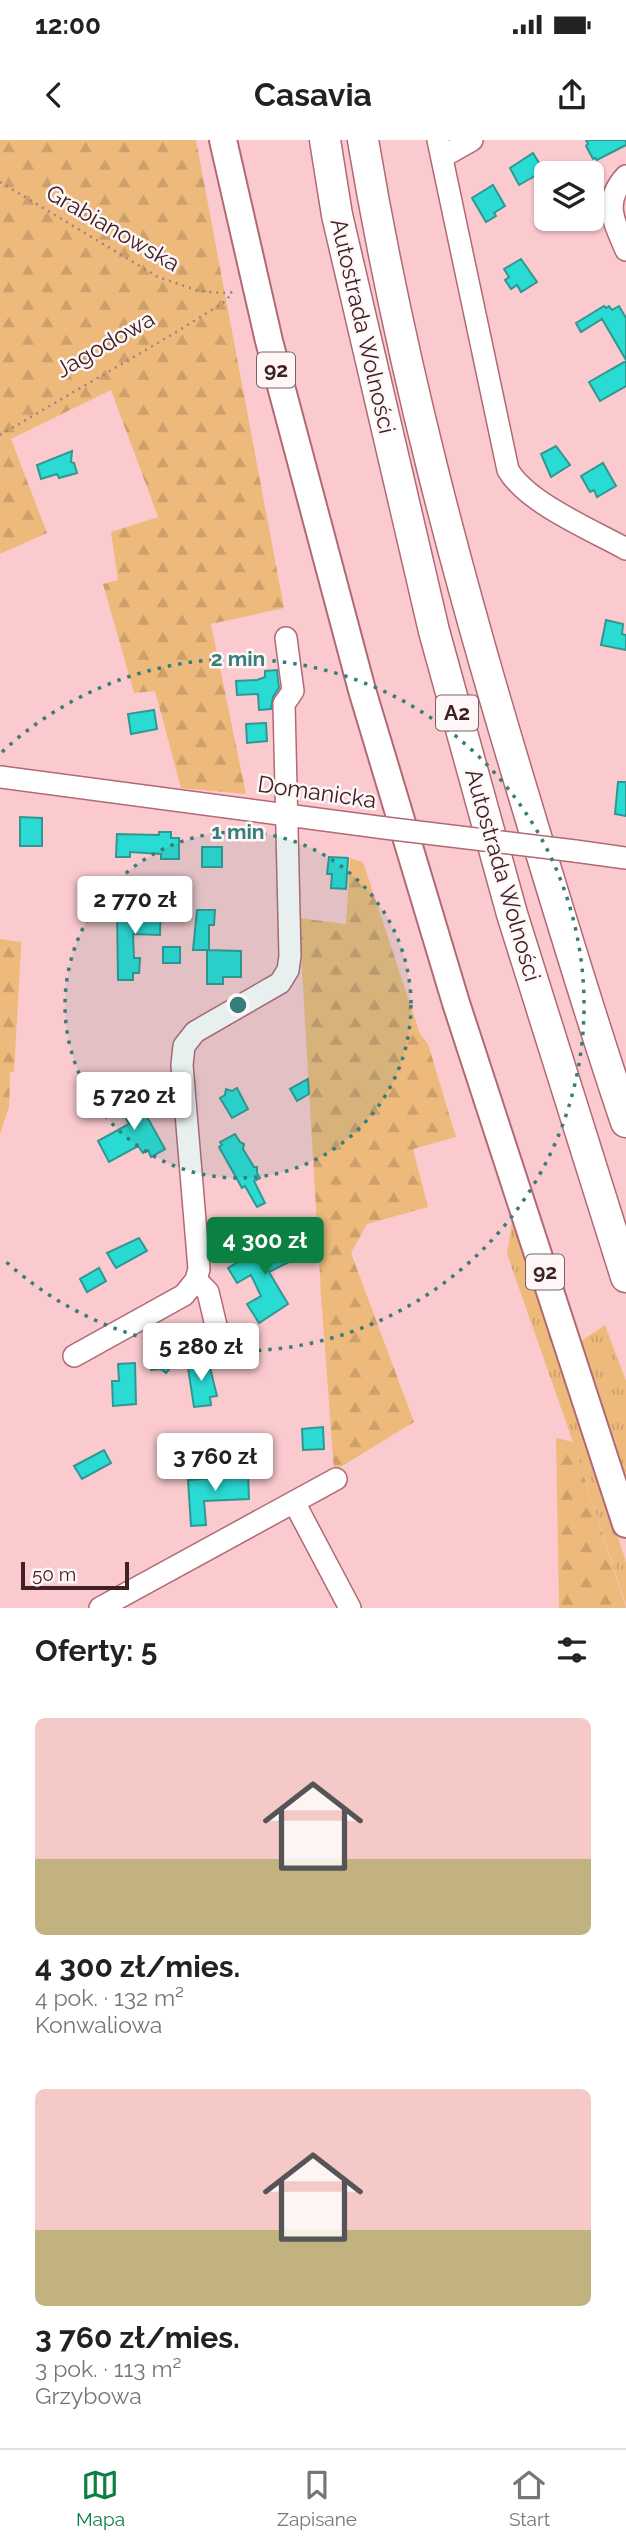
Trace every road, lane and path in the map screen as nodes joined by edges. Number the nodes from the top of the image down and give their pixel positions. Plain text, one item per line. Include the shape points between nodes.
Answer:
1 (223, 140) edge
2 (325, 140) edge
3 (363, 140) edge
4 (472, 140) edge
5 (440, 148) edge
6 (626, 176) edge
7 (0, 182) edge
8 (626, 250) edge
9 (244, 290) junction
10 (0, 435) edge
11 (626, 548) edge
12 (286, 638) dead end
13 (0, 777) edge
14 (287, 814) junction
15 (626, 858) edge
16 (626, 1122) edge
17 (626, 1277) edge
18 (196, 1280) junction
19 (222, 1351) dead end
20 (74, 1356) dead end
21 (336, 1479) dead end
22 (294, 1502) junction
23 (626, 1524) edge
24 (100, 1608) edge
25 (350, 1608) edge

1 - 9 main road, 92
2 - 17 highway, Autostrada Wolności / A2 via 337,215 434,631 512,914
3 - 16 highway, Autostrada Wolności / A2 via 410,374 478,645
4 - 5 street
5 - 11 street via 505,459 515,482 529,495
6 - 8 street via 615,188 612,203 613,219
7 - 9 path, Grabianowska via 158,277 199,291
9 - 10 path, Jagodowa
9 - 23 main road, 92 via 424,901
12 - 14 street via 293,691 284,704
13 - 14 street, Domanicka
14 - 15 street, Domanicka, bridge
14 - 18 street via 288,970 280,983 195,1032 184,1046 199,1269
18 - 19 street via 208,1292
18 - 20 street via 184,1295
21 - 22 street
22 - 24 street
22 - 25 street

